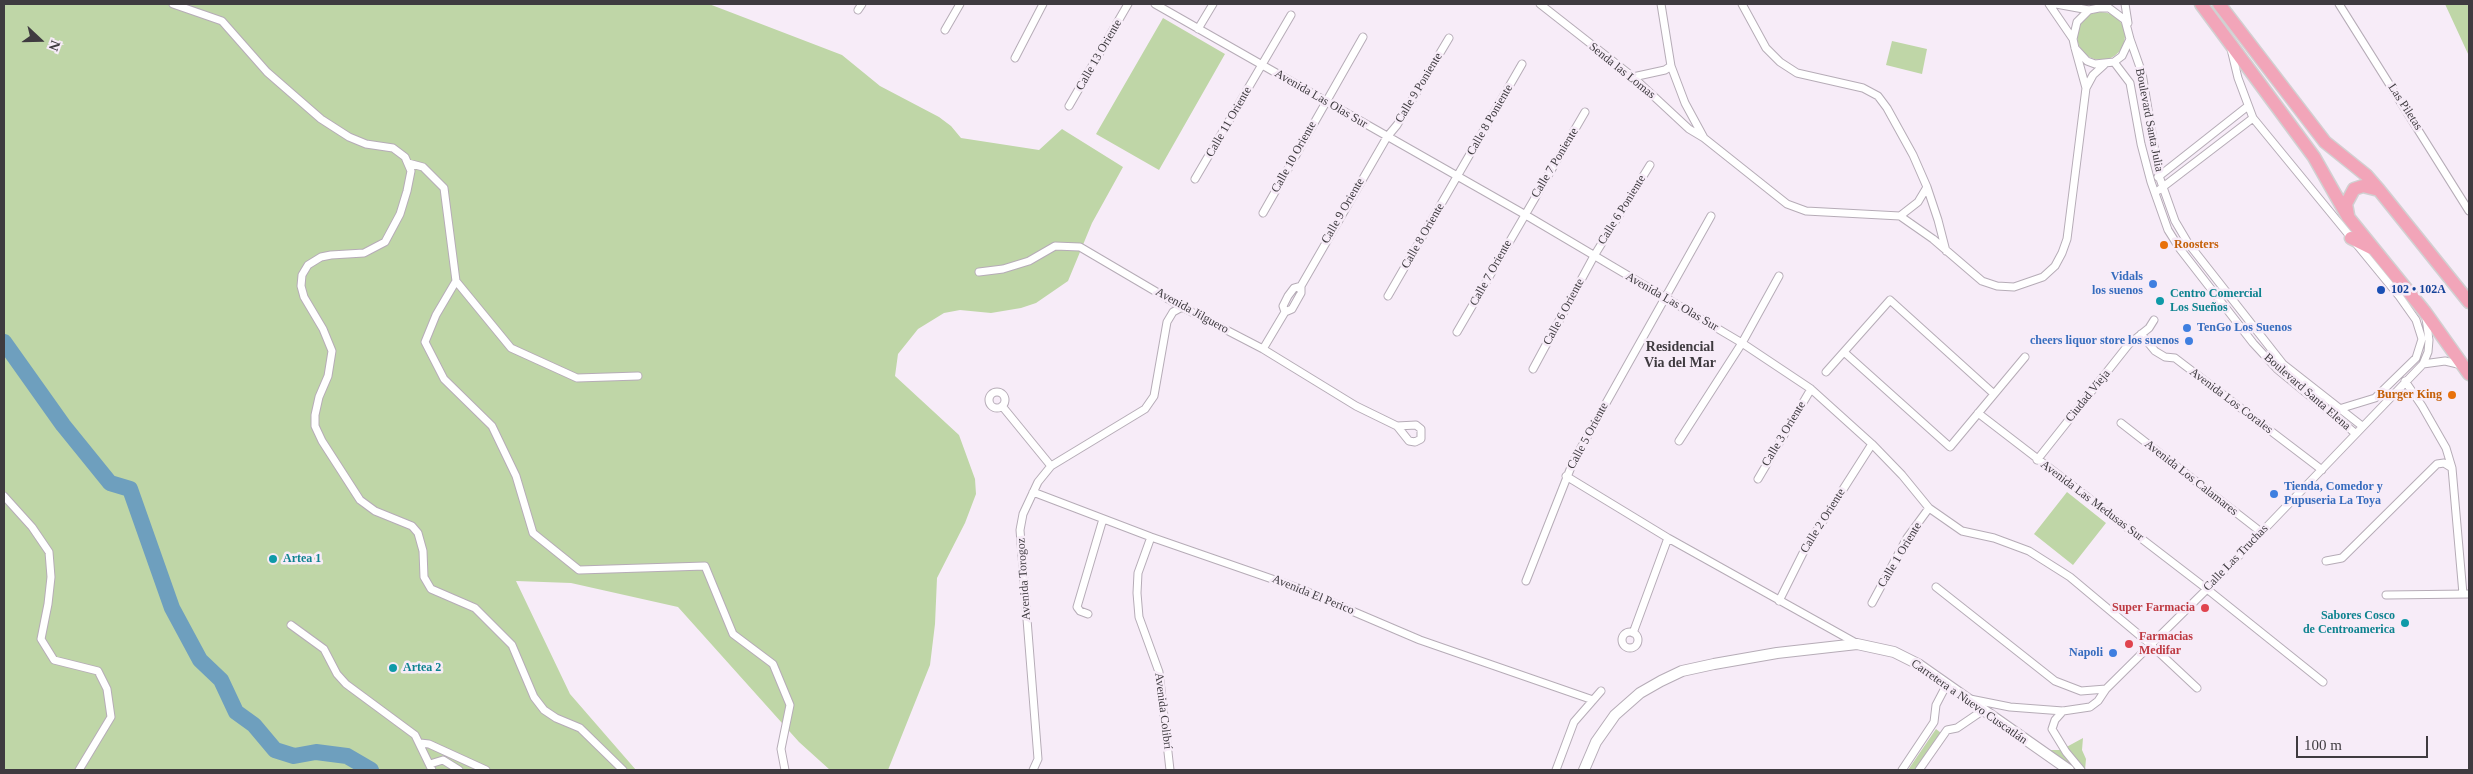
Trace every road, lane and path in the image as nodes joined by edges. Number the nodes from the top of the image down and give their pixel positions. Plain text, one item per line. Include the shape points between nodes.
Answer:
1 (173, 4) edge
2 (960, 4) edge
3 (1043, 4) edge
4 (1128, 4) edge
5 (1155, 4) edge
6 (1213, 4) edge
7 (1540, 4) edge
8 (1661, 4) edge
9 (1742, 4) edge
10 (2049, 4) edge
11 (2056, 4) edge
12 (2124, 4) edge
13 (2201, 4) edge
14 (2219, 4) edge
15 (2339, 4) edge
16 (2100, 6) edge
17 (2089, 10) junction
18 (1291, 15) dead end
19 (1198, 29) junction
20 (2129, 29) junction
21 (945, 30) dead end
22 (1363, 37) dead end
23 (1449, 38) dead end
24 (2073, 39) junction
25 (2130, 39) junction
26 (2228, 39) junction
27 (2075, 48) junction
28 (1015, 58) dead end
29 (2114, 62) junction
30 (1522, 64) dead end
31 (2104, 64) junction
32 (1262, 65) junction
33 (1672, 66) junction
34 (1633, 77) junction
35 (2086, 88) junction
36 (1326, 101) junction
37 (1069, 106) dead end
38 (2248, 106) junction
39 (1585, 112) dead end
40 (2253, 118) junction
41 (1386, 137) junction
42 (1704, 138) junction
43 (408, 163) junction
44 (1650, 165) dead end
45 (1458, 176) junction
46 (2159, 176) junction
47 (1195, 179) dead end
48 (2151, 182) junction
49 (1927, 187) junction
50 (2163, 188) junction
51 (2379, 190) junction
52 (2155, 193) junction
53 (2469, 211) edge
54 (1263, 213) dead end
55 (1524, 214) junction
56 (1711, 216) dead end
57 (1900, 216) junction
58 (2348, 217) junction
59 (2351, 238) junction
60 (2375, 250) junction
61 (1946, 252) junction
62 (1594, 256) junction
63 (979, 272) dead end
64 (1779, 276) dead end
65 (456, 282) junction
66 (1388, 296) dead end
67 (1664, 298) junction
68 (2468, 298) edge
69 (1182, 307) junction
70 (2425, 312) junction
71 (2154, 320) dead end
72 (1458, 332) dead end
73 (2142, 334) junction
74 (1742, 343) junction
75 (1263, 349) junction
76 (1844, 352) junction
77 (2025, 357) dead end
78 (2423, 364) junction
79 (1533, 369) dead end
80 (2466, 370) edge
81 (1826, 372) dead end
82 (638, 376) dead end
83 (2405, 382) junction
84 (1811, 389) junction
85 (1994, 394) junction
86 (2375, 398) junction
87 (1002, 406) dead end
88 (2382, 406) junction
89 (2339, 409) junction
90 (1978, 413) junction
91 (2121, 423) dead end
92 (1397, 426) dead end
93 (2362, 426) junction
94 (2355, 434) junction
95 (1679, 441) dead end
96 (1872, 444) junction
97 (2037, 460) junction
98 (1051, 466) junction
99 (2452, 468) junction
100 (2322, 470) junction
101 (1566, 476) junction
102 (1758, 479) dead end
103 (1033, 492) junction
104 (4, 496) edge
105 (1929, 508) junction
106 (1103, 519) junction
107 (2261, 532) junction
108 (1151, 537) junction
109 (1668, 538) junction
110 (2326, 561) dead end
111 (1526, 581) dead end
112 (1936, 587) dead end
113 (2207, 589) junction
114 (2466, 594) edge
115 (2386, 595) dead end
116 (1779, 601) junction
117 (1872, 604) dead end
118 (1088, 614) dead end
119 (291, 625) dead end
120 (1633, 633) dead end
121 (1857, 644) junction
122 (2150, 644) junction
123 (2323, 682) dead end
124 (1947, 684) junction
125 (2196, 688) dead end
126 (2106, 689) junction
127 (1600, 691) dead end
128 (1965, 697) junction
129 (1593, 700) junction
130 (1982, 711) junction
131 (2063, 711) junction
132 (1934, 722) junction
133 (1947, 730) junction
134 (420, 743) junction
135 (431, 767) edge
136 (79, 770) edge
137 (459, 770) edge
138 (486, 770) edge
139 (623, 770) edge
140 (785, 770) edge
141 (1033, 770) edge
142 (1170, 770) edge
143 (1556, 770) edge
144 (1584, 770) edge
145 (1902, 770) edge
146 (1920, 770) edge
147 (2069, 770) edge
148 (2081, 770) edge

1 - 43 street via 222,21 267,72 321,119 366,144 393,148 406,157
2 - 21 street
3 - 28 street
4 - 37 street, Calle 13 Oriente
5 - 19 street, Avenida Las Olas Sur
6 - 19 street
7 - 34 street, Senda las Lomas
8 - 33 street
9 - 49 street via 1766,48 1780,62 1797,73 1848,83 1878,96 1913,155
10 - 24 street
11 - 17 street
12 - 20 street
13 - 26 highway
14 - 51 highway via 2325,142 2366,175
15 - 53 street, Las Piletas
16 - 17 street
16 - 20 street via 2118,13
17 - 24 street via 2077,22
18 - 32 street, Calle 11 Oriente
19 - 32 street, Avenida Las Olas Sur
20 - 25 street
22 - 36 street, Calle 10 Oriente
23 - 41 street, Calle 9 Poniente via 1397,125
24 - 27 street
25 - 29 street via 2127,48
25 - 46 street, Boulevard Santa Julia via 2142,74
26 - 38 street
26 - 58 highway via 2314,157
27 - 31 street via 2087,61
27 - 35 street
29 - 31 street
29 - 48 street, Boulevard Santa Elena via 2130,84
30 - 45 street, Calle 8 Poniente
31 - 35 street
32 - 36 street, Avenida Las Olas Sur
32 - 47 street, Calle 11 Oriente
33 - 34 street
33 - 42 street
34 - 42 street, Senda las Lomas via 1689,129
35 - 61 street via 2067,239 2055,266 2043,277 2029,283 2014,288 1997,286 1982,281
36 - 41 street, Avenida Las Olas Sur
36 - 54 street, Calle 10 Oriente
38 - 40 street
38 - 46 street
39 - 55 street, Calle 7 Poniente
40 - 50 street
40 - 59 street
41 - 45 street, Avenida Las Olas Sur
41 - 75 street, Calle 9 Oriente via 1301,286 1294,288 1288,296 1283,306 1285,312
42 - 57 street, Senda las Lomas via 1787,204 1806,211
43 - 65 street via 423,168 444,188
43 - 139 street via 411,171 400,214 385,242 364,254 321,257 308,265 302,275 300,286 304,297 332,351 328,376 319,396 315,426 360,500 375,511 412,526 418,534 424,577 431,589 475,608 512,645 534,697 544,710 580,728
44 - 62 street, Calle 6 Poniente
45 - 55 street, Avenida Las Olas Sur
45 - 66 street, Calle 8 Oriente
46 - 48 street
46 - 50 street, Boulevard Santa Julia
48 - 52 street, Boulevard Santa Elena
49 - 57 street via 1918,202
49 - 61 street
50 - 52 street
50 - 89 street, Boulevard Santa Julia via 2175,221 2188,243 2261,337 2283,364
51 - 58 highway via 2363,186 2354,189 2346,204
51 - 68 highway
52 - 94 street, Boulevard Santa Elena via 2168,230 2180,249 2253,343 2277,369
55 - 62 street, Avenida Las Olas Sur
55 - 72 street, Calle 7 Oriente
56 - 67 street, Calle 5 Oriente
57 - 61 street
58 - 60 highway
59 - 60 highway
59 - 86 street via 2416,320 2422,339 2416,358
60 - 70 highway
62 - 67 street, Avenida Las Olas Sur
62 - 79 street, Calle 6 Oriente
63 - 69 street, Avenida Jilguero via 1003,269 1056,246 1080,247
64 - 74 street
65 - 82 street via 511,348 577,378
65 - 140 street via 436,315 425,342 444,379 492,426 516,476 533,533 579,570 704,566 733,634 773,664 790,705 781,749
67 - 74 street, Avenida Las Olas Sur
67 - 101 street, Calle 5 Oriente
69 - 75 street, Avenida Jilguero
69 - 98 street, Avenida Torogoz via 1173,312 1167,322 1154,396 1145,409
70 - 78 street, Calle Las Truchas via 2430,340
70 - 80 highway
71 - 73 street, Ciudad Vieja
73 - 97 street, Ciudad Vieja via 2129,344
73 - 100 street, Avenida Los Corales via 2155,352 2176,358
74 - 84 street, Avenida Las Olas Sur
74 - 95 street
75 - 92 street, Avenida Jilguero via 1356,406
76 - 81 street
76 - 85 street via 1890,300
76 - 90 street via 1950,447
77 - 85 street
78 - 80 street via 2445,361
78 - 83 street, Calle Las Truchas
83 - 88 street, Calle Las Truchas
83 - 99 street via 2446,448
84 - 96 street, Avenida Las Olas Sur
84 - 102 street, Calle 3 Oriente
85 - 90 street
86 - 88 street
86 - 89 street
87 - 98 street
88 - 93 street, Calle Las Truchas
89 - 93 street, Boulevard Santa Julia
90 - 97 street, Avenida Las Medusas Sur
91 - 107 street, Avenida Los Calamares
93 - 94 street, Calle Las Truchas
94 - 100 street, Calle Las Truchas
96 - 105 street, Avenida Las Olas Sur
96 - 116 street, Calle 2 Oriente via 1805,549
97 - 113 street, Avenida Las Medusas Sur
98 - 103 street, Avenida Torogoz
99 - 110 street via 2444,463 2437,464 2342,558
99 - 114 street
100 - 107 street, Calle Las Truchas
101 - 109 street
101 - 111 street, Calle 5 Oriente
103 - 106 street, Avenida El Perico
103 - 141 street, Avenida Torogoz via 1020,530 1038,759
104 - 136 street via 49,552 49,595 41,639 54,660 98,671 107,689 111,717
105 - 117 street, Calle 1 Oriente via 1907,538
105 - 122 street, Avenida Las Olas Sur via 1962,531 2029,551 2070,577
106 - 108 street, Avenida El Perico
106 - 118 street via 1077,607 1080,612
107 - 113 street, Calle Las Truchas
108 - 129 street, Avenida El Perico via 1298,588 1420,640
108 - 142 street, Avenida Colibrí via 1138,573 1137,593 1139,617 1159,672
109 - 116 street
109 - 120 street
112 - 126 street via 2055,681 2081,691
113 - 122 street, Calle Las Truchas
113 - 123 street, Avenida Las Medusas Sur
114 - 115 street
116 - 121 street
119 - 134 street via 324,649 346,684 415,735
121 - 124 street, Carretera a Nuevo Cuscatlán via 1894,652
121 - 144 street, Carretera a Nuevo Cuscatlán via 1777,653 1682,671 1640,693 1615,715 1596,742
122 - 125 street, Avenida Las Olas Sur
122 - 126 street, Calle Las Truchas
124 - 128 street, Carretera a Nuevo Cuscatlán
124 - 132 street via 1936,704
126 - 131 street, Calle Las Truchas via 2090,707
127 - 129 street
128 - 130 street, Carretera a Nuevo Cuscatlán
128 - 131 street, Calle Las Truchas via 2010,707
129 - 143 street via 1574,722
130 - 133 street via 1957,728
130 - 147 street, Carretera a Nuevo Cuscatlán
131 - 148 street via 2052,729
132 - 133 street
132 - 145 street
133 - 146 street
134 - 135 street
134 - 138 street
135 - 137 street via 443,760

